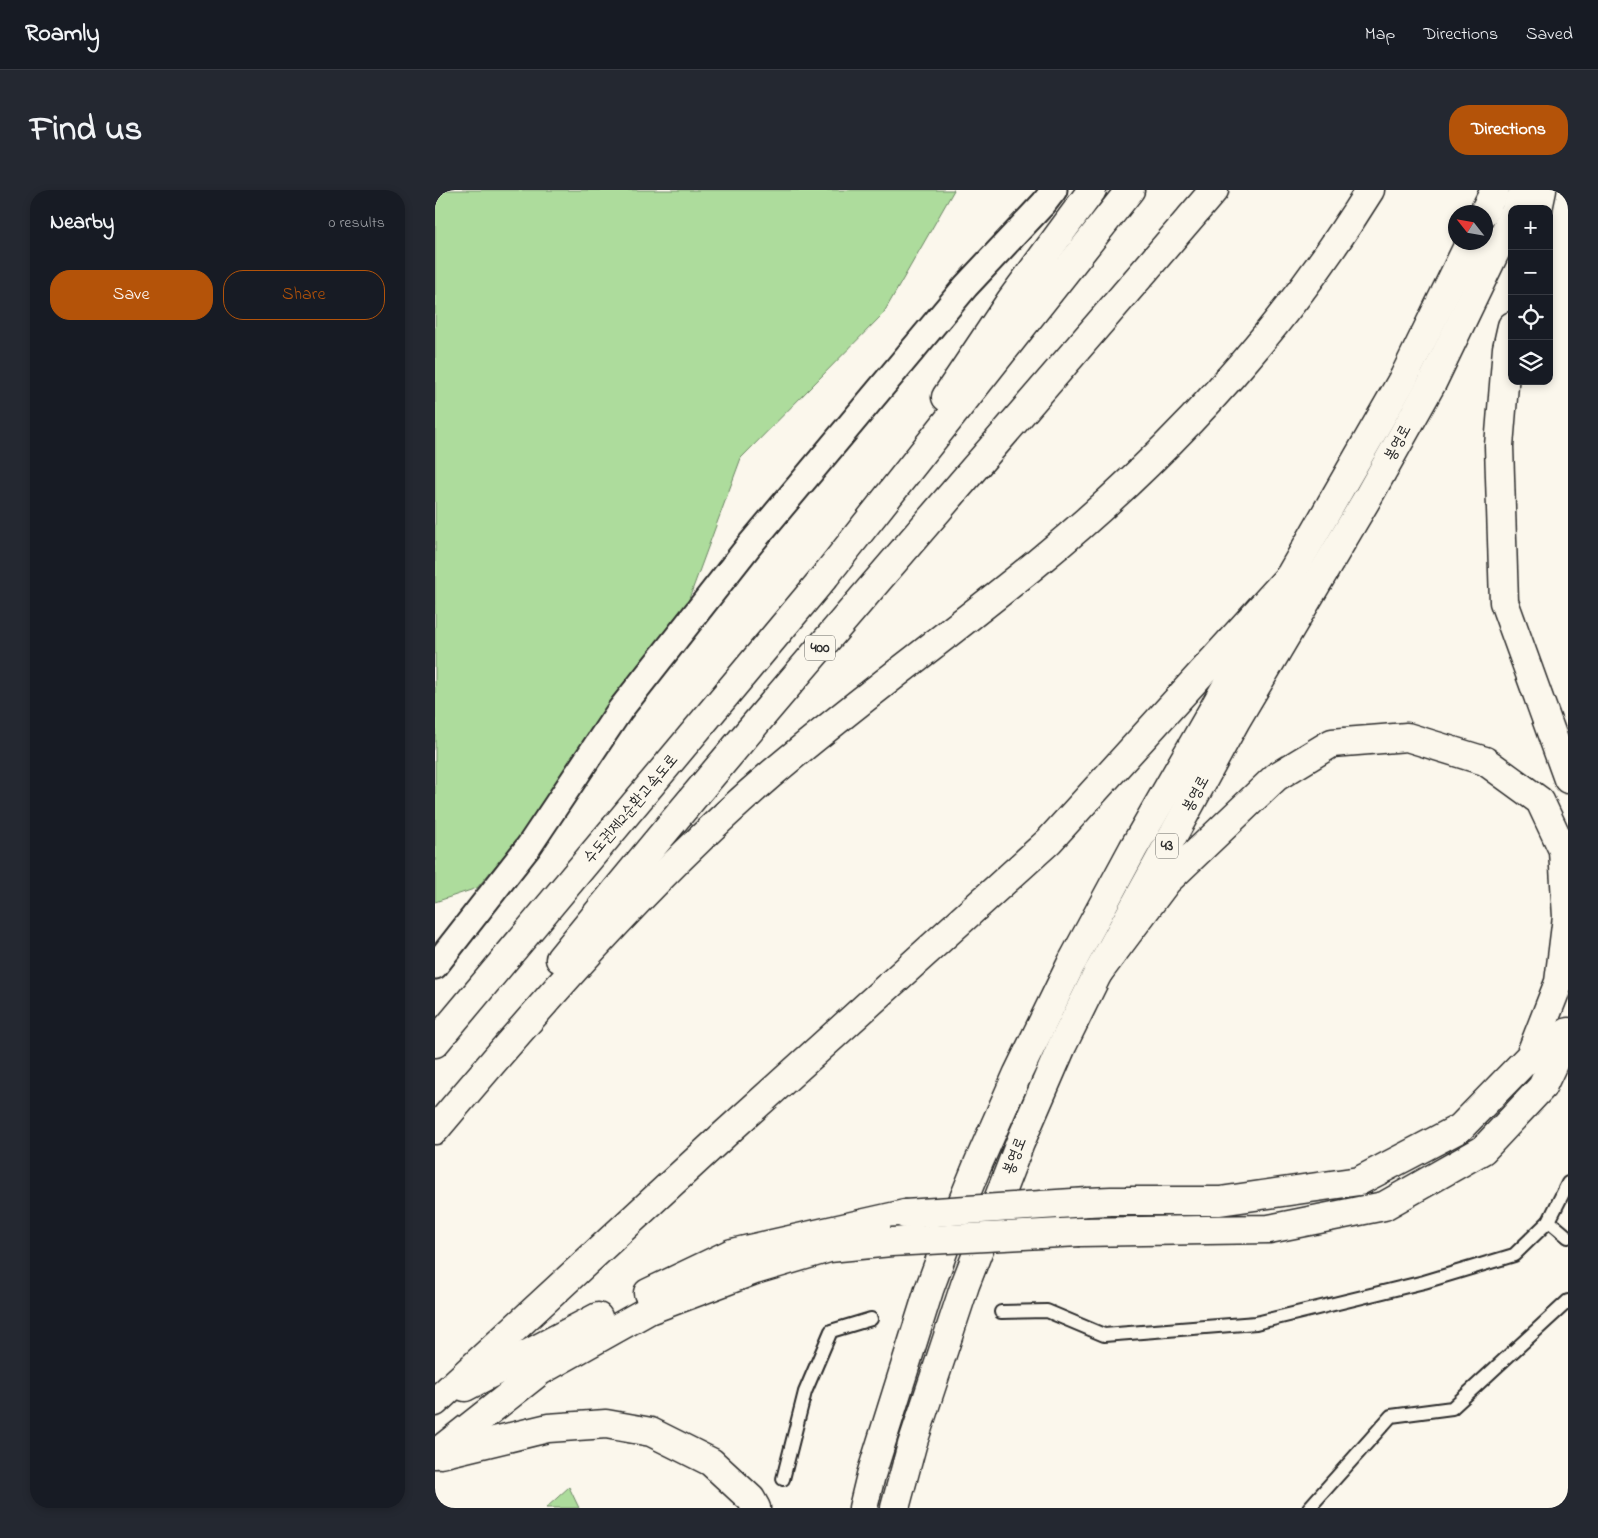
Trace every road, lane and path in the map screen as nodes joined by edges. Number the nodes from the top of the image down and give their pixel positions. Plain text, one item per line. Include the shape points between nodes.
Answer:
1 (1054, 190) edge
2 (1092, 190) edge
3 (1130, 190) edge
4 (1214, 190) edge
5 (1370, 190) edge
6 (1495, 190) edge
7 (1525, 190) edge
8 (1542, 190) edge
9 (1488, 205) edge
10 (1518, 205) edge
11 (1539, 205) edge
12 (1508, 226) edge
13 (1466, 250) edge
14 (1509, 340) edge
15 (827, 575) junction
16 (1287, 579) junction
17 (1568, 779) edge
18 (435, 966) edge
19 (1098, 973) junction
20 (1568, 1032) edge
21 (435, 1043) edge
22 (435, 1114) edge
23 (435, 1130) edge
24 (1568, 1183) edge
25 (1549, 1221) junction
26 (1568, 1237) edge
27 (1568, 1301) edge
28 (1001, 1312) dead end
29 (871, 1319) dead end
30 (435, 1402) edge
31 (435, 1455) edge
32 (783, 1480) dead end
33 (756, 1508) edge
34 (863, 1508) edge
35 (895, 1508) edge
36 (1309, 1508) edge

1 - 18 street via 966,286 748,547 620,710 529,846
2 - 15 highway via 1011,300
3 - 15 highway, 400
4 - 22 highway, 400 via 663,833
5 - 23 highway via 1267,336 1159,453 1039,561 841,716 693,846 577,966
6 - 9 highway
7 - 10 highway
8 - 11 highway
12 - 19 highway, 봉영로 / 43 via 1432,383 1236,720
13 - 16 highway, 봉영로 / 43 via 1404,377
14 - 17 highway via 1499,446 1503,602
15 - 21 highway, 수도권제2순환고속도로 / 400
16 - 30 highway via 1049,841
16 - 34 highway, 봉영로 / 43 via 1133,849 1071,964 1018,1073 932,1281
19 - 30 highway, bridge via 1167,881 1276,777 1332,743 1407,737 1485,761 1540,801 1563,850 1567,916 1559,982 1529,1056 1460,1128 1359,1182 1220,1201 1111,1201 905,1214 732,1253 622,1305
19 - 35 highway, 봉영로 / 43 via 1020,1143 965,1285 912,1445
20 - 31 highway, bridge via 1542,1087 1483,1150 1384,1206 1269,1229 1079,1232 829,1248 755,1270 649,1310 540,1371
24 - 25 lane
25 - 26 lane
25 - 28 lane via 1514,1255 1423,1282 1256,1323 1104,1335 1047,1311
27 - 36 lane via 1452,1408 1391,1416
29 - 32 lane via 831,1331 805,1392
31 - 33 highway via 548,1428 606,1424 651,1432 711,1462 751,1499

